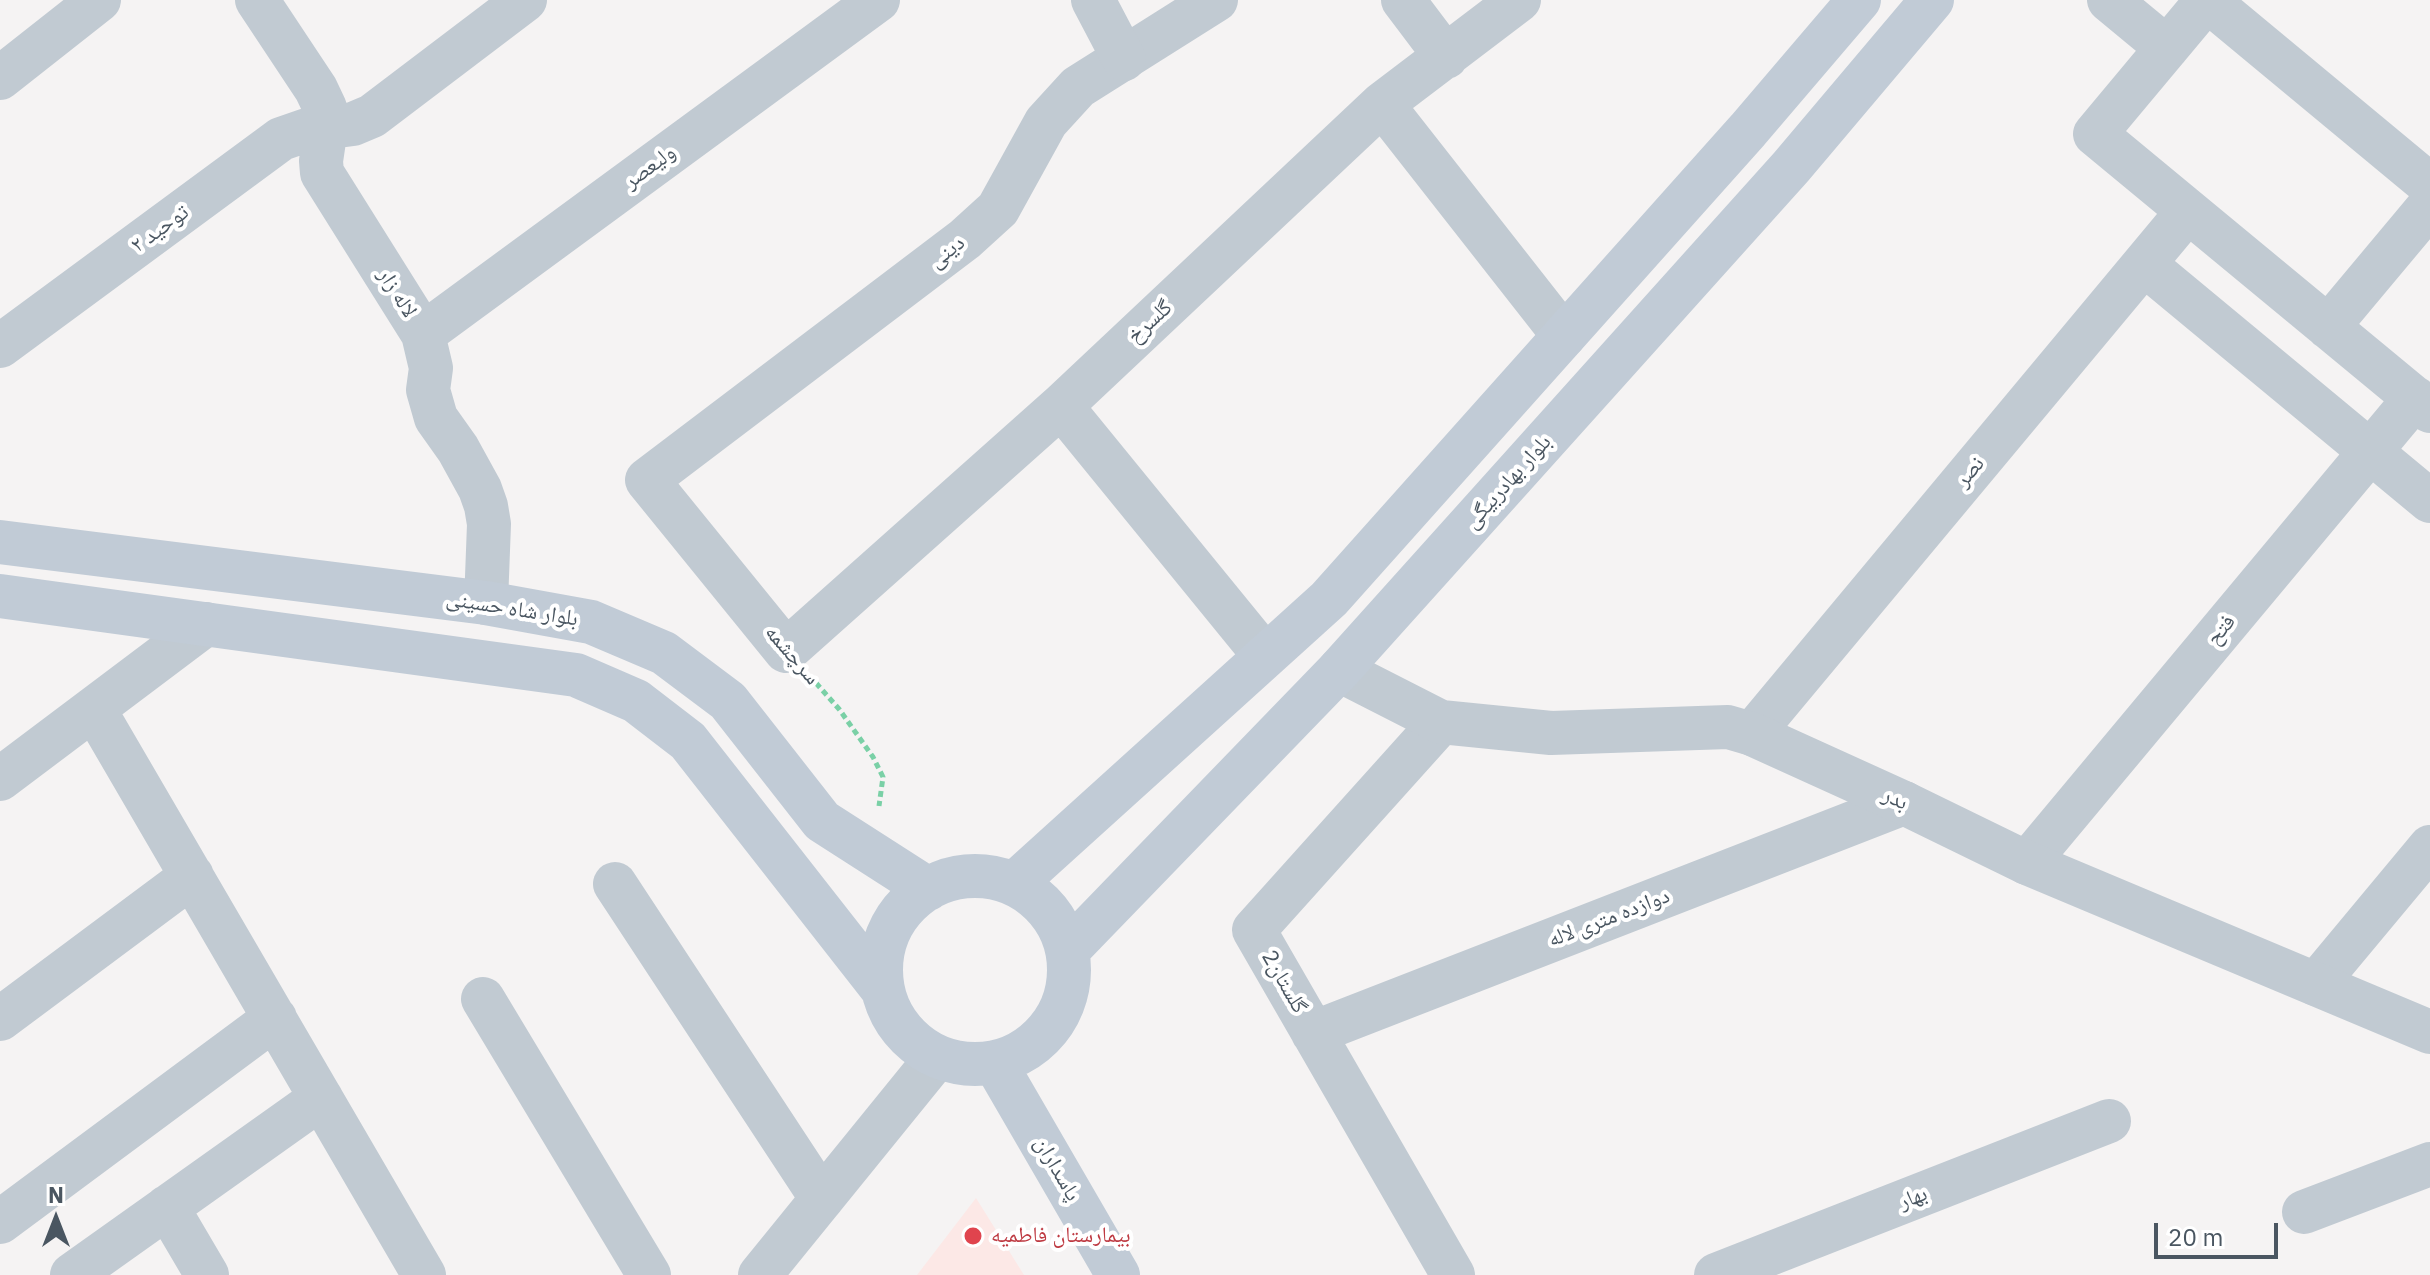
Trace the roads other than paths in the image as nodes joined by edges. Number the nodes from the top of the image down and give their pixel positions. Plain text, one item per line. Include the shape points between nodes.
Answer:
1 (99, 0) edge
2 (257, 0) edge
3 (525, 0) edge
4 (878, 0) edge
5 (1093, 0) edge
6 (1216, 0) edge
7 (1403, 0) edge
8 (1519, 0) edge
9 (1859, 0) edge
10 (1932, 0) edge
11 (2109, 0) edge
12 (2207, 0) edge
13 (2167, 48) junction
14 (1446, 57) junction
15 (1124, 59) junction
16 (0, 78) edge
17 (1382, 104) junction
18 (326, 127) junction
19 (2430, 185) edge
20 (2430, 205) edge
21 (2188, 211) junction
22 (2144, 264) junction
23 (2328, 327) junction
24 (423, 334) junction
25 (1564, 336) junction
26 (0, 346) edge
27 (2422, 404) edge
28 (1061, 406) junction
29 (2370, 451) junction
30 (647, 480) joint
31 (2430, 501) edge
32 (0, 542) edge
33 (0, 596) edge
34 (486, 603) junction
35 (206, 624) junction
36 (786, 651) joint
37 (1265, 656) junction
38 (1339, 670) junction
39 (94, 709) junction
40 (1441, 722) junction
41 (1752, 734) junction
42 (0, 779) edge
43 (1904, 803) junction
44 (2430, 847) edge
45 (2027, 863) junction
46 (192, 876) junction
47 (615, 884) dead end
48 (1014, 884) junction
49 (928, 889) junction
50 (1068, 950) junction
51 (2316, 984) junction
52 (883, 990) junction
53 (483, 999) dead end
54 (275, 1018) junction
55 (0, 1019) edge
56 (2430, 1032) edge
57 (1313, 1033) junction
58 (937, 1057) junction
59 (995, 1063) junction
60 (321, 1098) junction
61 (2109, 1121) dead end
62 (2430, 1164) edge
63 (822, 1199) junction
64 (167, 1207) junction
65 (2304, 1212) dead end
66 (0, 1222) edge
67 (72, 1275) edge
68 (207, 1275) edge
69 (424, 1275) edge
70 (649, 1275) edge
71 (760, 1275) edge
72 (1118, 1275) edge
73 (1453, 1275) edge
74 (1716, 1275) edge

1 - 16 street
2 - 18 street, لاله زار via 322,100
3 - 18 street, توحید ۲ via 372,116
4 - 24 street, ولیعصر
5 - 15 street
6 - 15 street, دینی
7 - 14 street
8 - 14 street, گلسرخ
9 - 25 main road
10 - 38 main road, بلوار بهادربیگی via 1791,167
11 - 13 street
12 - 13 street
12 - 19 street
13 - 21 street via 2095,134
14 - 17 street, گلسرخ
15 - 30 street, دینی via 1078,87 1046,122 998,209 965,239
17 - 25 street
17 - 28 street, گلسرخ
18 - 24 street, لاله زار via 322,173
18 - 26 street, توحید ۲ via 281,139
20 - 23 street
21 - 22 street, نصر
21 - 23 street
22 - 29 street
22 - 41 street, نصر
23 - 27 street
24 - 34 street, لاله زار via 436,418 486,506
25 - 37 main road via 1329,599
27 - 29 street, فتح
28 - 36 street, گلسرخ
28 - 37 street
29 - 31 street
29 - 45 street, فتح
30 - 36 street, سرچشمه
32 - 34 main road, بلوار شاه حسینی
33 - 35 main road
34 - 49 main road, بلوار شاه حسینی via 591,622 664,653 728,701 822,821
35 - 39 street
35 - 52 main road via 576,675 636,701 688,741
37 - 48 main road
38 - 40 street, بدر
38 - 50 main road, بلوار بهادربیگی
39 - 42 street
39 - 46 street
40 - 41 street, بدر via 1551,733 1728,727
40 - 57 street, گلستان2 via 1254,930
41 - 43 street, بدر
43 - 45 street, بدر
43 - 57 street, دوازده متری لاله
44 - 51 street
45 - 51 street, بدر
46 - 54 street
46 - 55 street
47 - 63 street
48 - 49 main road via 985,876 955,878
48 - 50 main road via 1039,900 1057,923
49 - 52 main road via 905,907 889,932 881,960
50 - 59 main road via 1070,980 1062,1009 1046,1033 1023,1052
51 - 56 street, بدر
52 - 58 main road via 893,1018 912,1041
53 - 70 street
54 - 60 street
54 - 66 street
57 - 73 street, گلستان2
58 - 59 main road via 965,1064
58 - 63 street
59 - 72 main road, پاسداران
60 - 64 street
60 - 69 street
61 - 74 street, بهار
62 - 65 street
63 - 71 street
64 - 67 street
64 - 68 street

